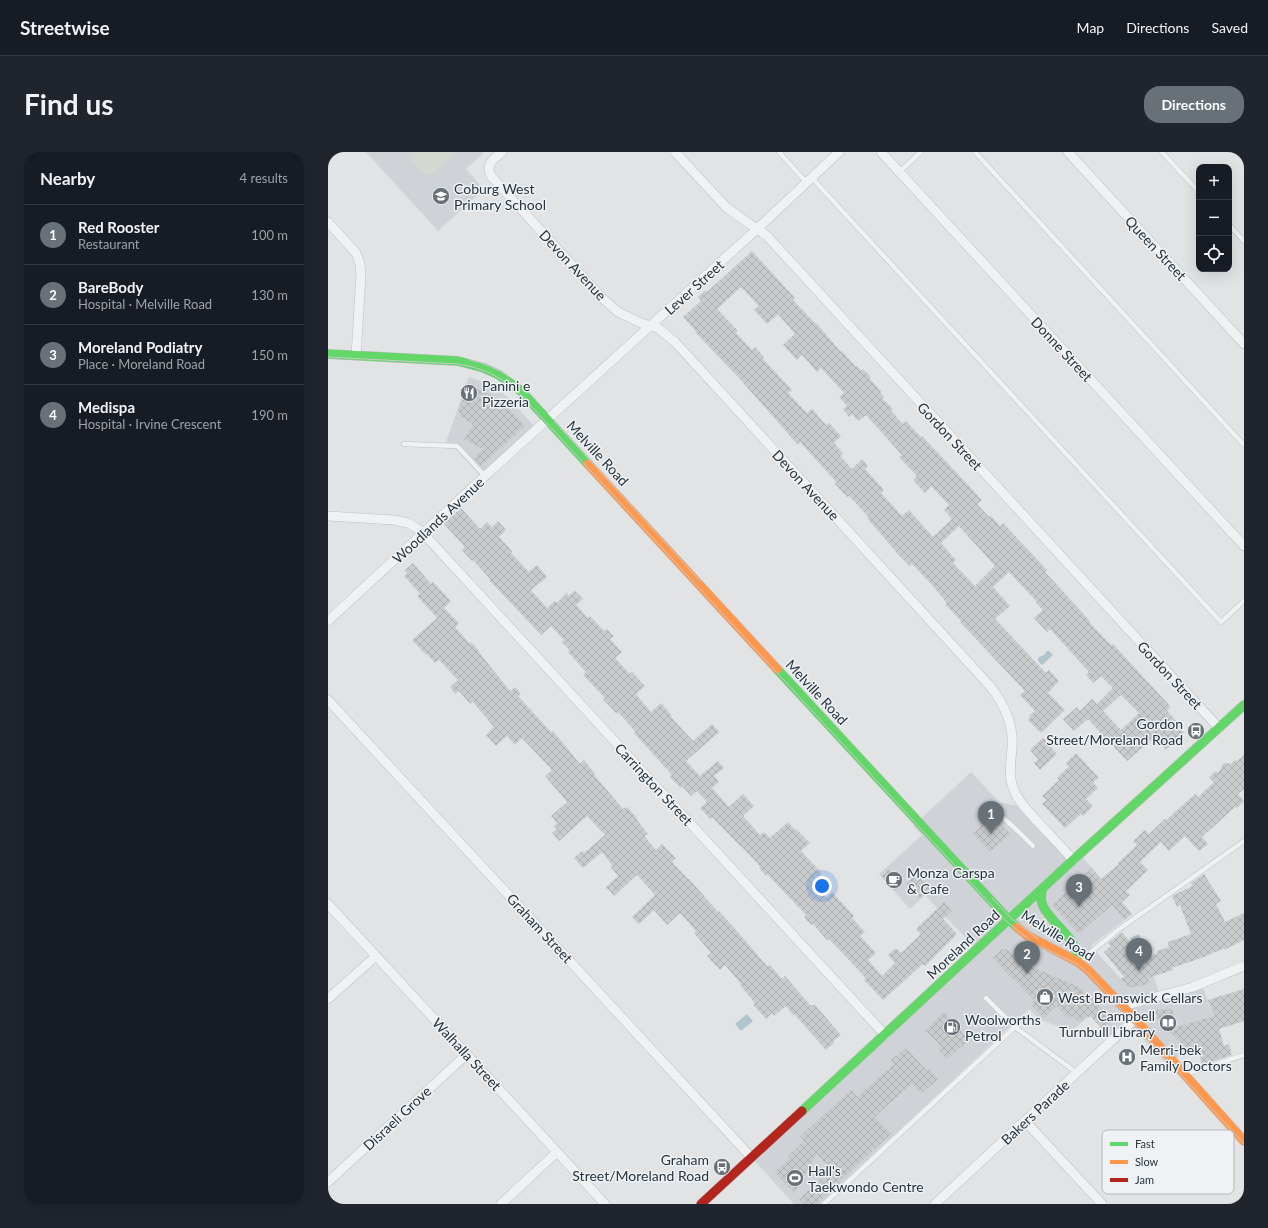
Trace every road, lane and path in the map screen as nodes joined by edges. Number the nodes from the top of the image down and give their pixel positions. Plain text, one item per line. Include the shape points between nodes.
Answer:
1 (502, 152) edge
2 (675, 152) edge
3 (779, 152) edge
4 (839, 152) edge
5 (881, 152) edge
6 (921, 152) edge
7 (975, 152) edge
8 (1068, 152) edge
9 (1162, 152) edge
10 (899, 172) junction
11 (809, 180) junction
12 (1196, 189) edge
13 (328, 222) edge
14 (1232, 228) edge
15 (757, 229) junction
16 (1244, 241) edge
17 (651, 326) junction
18 (1244, 344) edge
19 (328, 354) edge
20 (356, 356) junction
21 (548, 419) junction
22 (404, 444) dead end
23 (1244, 445) edge
24 (485, 476) junction
25 (328, 516) edge
26 (423, 534) junction
27 (1244, 546) edge
28 (1244, 601) edge
29 (328, 622) edge
30 (328, 700) edge
31 (1244, 705) edge
32 (1219, 728) junction
33 (1001, 816) dead end
34 (1244, 841) edge
35 (1033, 846) dead end
36 (1073, 860) junction
37 (1042, 890) junction
38 (328, 904) edge
39 (1009, 920) junction
40 (376, 956) junction
41 (1078, 962) junction
42 (1244, 966) edge
43 (986, 998) dead end
44 (328, 999) edge
45 (1123, 1006) junction
46 (1135, 1019) junction
47 (1015, 1027) junction
48 (884, 1035) junction
49 (467, 1054) junction
50 (1244, 1055) edge
51 (1077, 1073) junction
52 (1185, 1075) junction
53 (1025, 1121) junction
54 (1244, 1141) edge
55 (558, 1152) junction
56 (751, 1157) junction
57 (328, 1182) edge
58 (501, 1204) edge
59 (605, 1204) edge
60 (701, 1204) edge
61 (824, 1204) edge
62 (935, 1204) edge
63 (1102, 1204) edge

1 - 17 street, Devon Avenue via 489,166 488,172 491,176 601,297 618,312
2 - 15 street, Gordon Street via 727,208
3 - 11 lane
4 - 11 street, Lever Street
5 - 10 street, Donne Street
6 - 10 lane
7 - 23 lane
8 - 18 street, Queen Street
9 - 12 lane
10 - 27 street, Donne Street
11 - 15 street, Lever Street
11 - 28 lane via 1221,622
13 - 20 street via 356,253 360,264 362,275
14 - 16 lane
15 - 17 street, Lever Street
15 - 32 street, Gordon Street via 767,236
17 - 21 street, Lever Street
17 - 36 street, Devon Avenue via 658,328 675,342 990,686 1007,713 1013,739 1010,769 1014,790 1023,805
19 - 20 main road, Melville Road
20 - 21 main road, Melville Road via 471,363 509,381
21 - 24 street, Woodlands Avenue
21 - 39 main road, Melville Road
22 - 24 lane via 457,446
24 - 26 street, Woodlands Avenue
25 - 26 street, Carrington Street via 394,520 412,525
26 - 29 street, Woodlands Avenue
26 - 48 street, Carrington Street
30 - 56 street, Graham Street
31 - 32 main road, Moreland Road
32 - 36 main road, Moreland Road
33 - 35 lane
34 - 41 lane via 1118,930
36 - 37 main road, Moreland Road
37 - 39 main road, Moreland Road
37 - 41 main road via 1042,906 1070,938 1079,958
38 - 40 street, Walhalla Street
39 - 41 main road, Melville Road via 1028,936
39 - 48 main road, Moreland Road
40 - 44 street
40 - 49 street, Walhalla Street
41 - 45 main road, Melville Road
42 - 45 street via 1193,986
43 - 47 lane
45 - 46 main road, Melville Road
46 - 51 street, Bakers Parade
46 - 52 main road, Melville Road
47 - 51 lane
47 - 61 lane
48 - 56 main road, Moreland Road
49 - 55 street, Walhalla Street
49 - 57 street, Disraeli Grove
50 - 52 lane
51 - 53 street, Bakers Parade
52 - 54 main road, Melville Road
53 - 62 street, Bakers Parade
53 - 63 street
55 - 58 street
55 - 59 street, Walhalla Street
56 - 60 main road, Moreland Road

